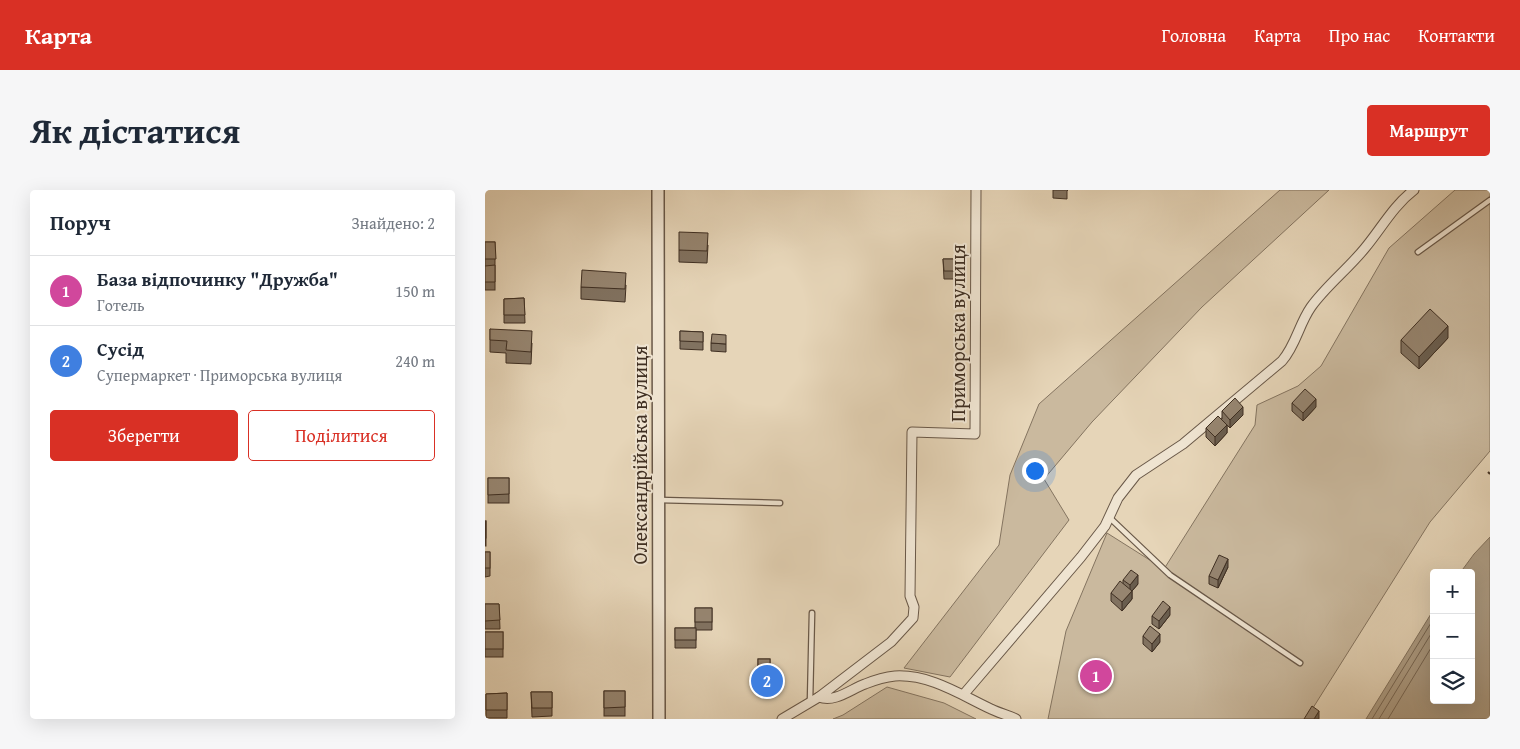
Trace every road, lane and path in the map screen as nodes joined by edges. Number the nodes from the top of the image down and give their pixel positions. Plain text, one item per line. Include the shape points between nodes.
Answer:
1 (658, 190) edge
2 (976, 190) edge
3 (1414, 190) edge
4 (1490, 200) edge
5 (1417, 252) dead end
6 (659, 500) junction
7 (780, 504) dead end
8 (1110, 518) junction
9 (812, 613) dead end
10 (1299, 663) dead end
11 (964, 694) junction
12 (819, 697) junction
13 (810, 702) junction
14 (659, 719) edge
15 (782, 719) edge
16 (1016, 719) edge

1 - 6 street, Олександрійська вулиця
2 - 12 street, Приморська вулиця via 975,434 912,432 910,596 913,618 891,642
3 - 8 street via 1401,201 1366,247 1311,308 1287,355 1206,426 1136,475 1118,498
4 - 5 lane
6 - 7 lane
6 - 14 street, Олександрійська вулиця
8 - 10 lane via 1170,575
8 - 11 street via 1081,557
9 - 13 lane
11 - 12 street via 922,678 893,676 826,700
11 - 16 street
12 - 13 street
13 - 15 street

